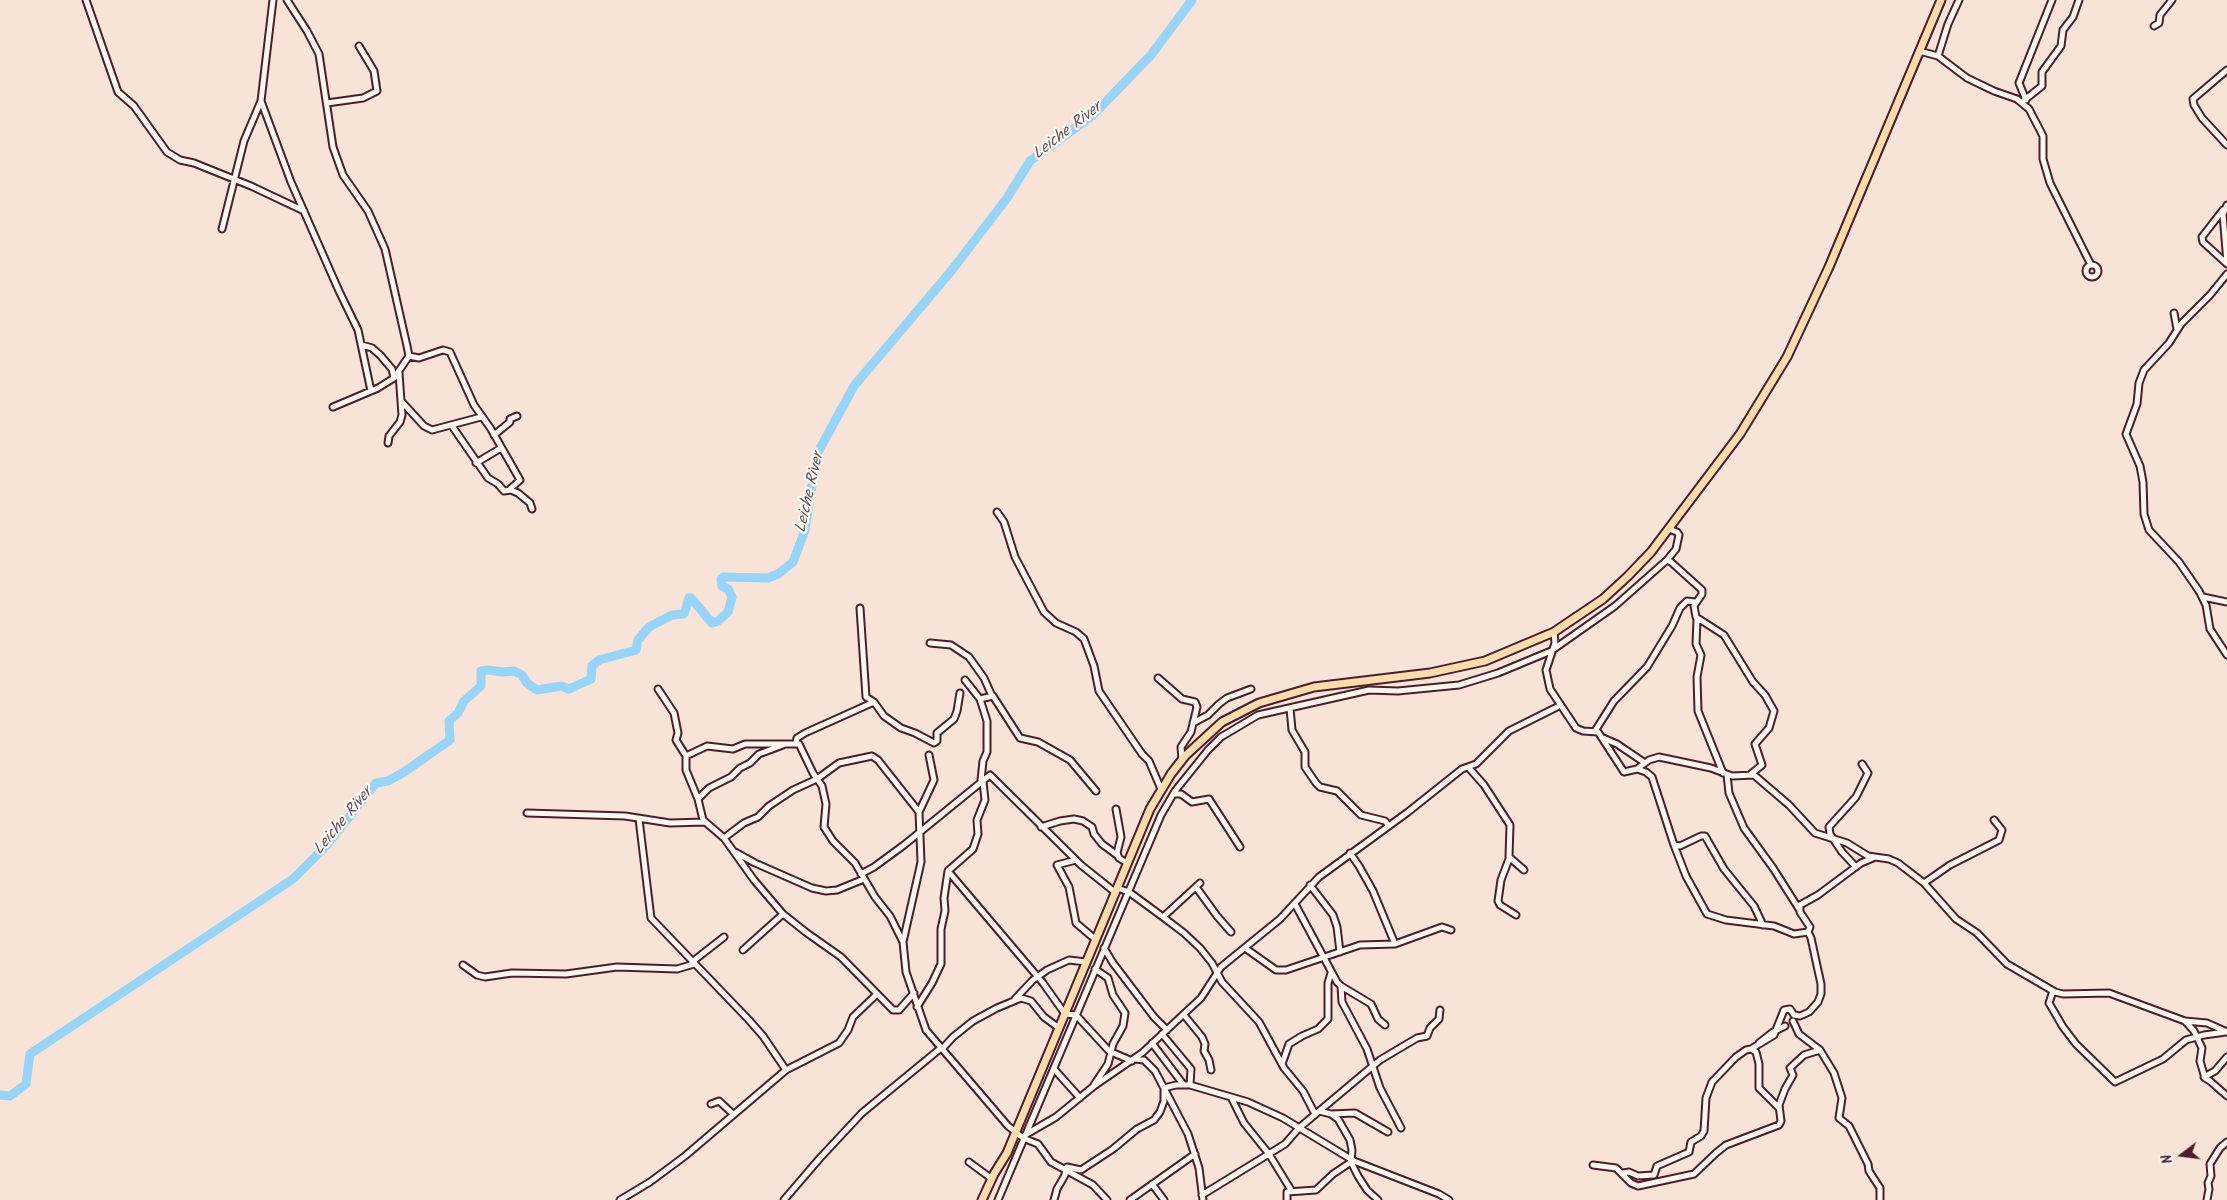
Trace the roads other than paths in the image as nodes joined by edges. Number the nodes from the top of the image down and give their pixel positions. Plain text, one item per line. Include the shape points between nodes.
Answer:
1 (86, 0) edge
2 (273, 0) edge
3 (287, 0) edge
4 (1941, 0) edge
5 (1960, 0) edge
6 (2052, 0) edge
7 (2079, 0) edge
8 (2172, 0) edge
9 (2154, 26) dead end
10 (359, 46) dead end
11 (1919, 51) junction
12 (1938, 56) junction
13 (2227, 70) edge
14 (261, 101) junction
15 (2024, 101) junction
16 (328, 103) junction
17 (2227, 145) edge
18 (234, 179) junction
19 (2225, 208) edge
20 (304, 211) junction
21 (222, 229) dead end
22 (2227, 264) edge
23 (2091, 265) dead end
24 (2227, 274) edge
25 (2174, 313) dead end
26 (2177, 329) junction
27 (362, 345) junction
28 (408, 356) junction
29 (399, 373) junction
30 (394, 378) junction
31 (371, 391) junction
32 (402, 402) junction
33 (333, 407) dead end
34 (481, 416) junction
35 (517, 416) dead end
36 (452, 426) junction
37 (494, 435) junction
38 (388, 442) dead end
39 (501, 448) junction
40 (476, 463) junction
41 (509, 490) junction
42 (532, 509) dead end
43 (997, 512) dead end
44 (1669, 529) junction
45 (1667, 560) junction
46 (2203, 597) junction
47 (1695, 602) junction
48 (2227, 602) edge
49 (860, 608) dead end
50 (1697, 619) junction
51 (1554, 632) junction
52 (930, 643) dead end
53 (1552, 651) junction
54 (2227, 656) edge
55 (1158, 678) dead end
56 (965, 680) dead end
57 (658, 689) dead end
58 (1250, 689) dead end
59 (960, 692) dead end
60 (992, 696) junction
61 (980, 699) junction
62 (1558, 701) junction
63 (874, 702) junction
64 (1290, 708) junction
65 (1557, 708) junction
66 (1570, 718) junction
67 (1194, 723) junction
68 (1595, 731) junction
69 (1603, 738) junction
70 (787, 742) junction
71 (796, 743) junction
72 (929, 755) dead end
73 (686, 756) junction
74 (1182, 760) junction
75 (1645, 763) junction
76 (1862, 764) dead end
77 (1469, 768) junction
78 (1637, 769) junction
79 (1725, 774) junction
80 (1750, 774) junction
81 (817, 779) junction
82 (981, 780) junction
83 (1161, 789) junction
84 (1096, 791) dead end
85 (1174, 794) junction
86 (698, 799) junction
87 (1116, 809) dead end
88 (919, 812) junction
89 (526, 813) dead end
90 (639, 819) junction
91 (1994, 820) dead end
92 (705, 822) junction
93 (1389, 826) junction
94 (1041, 827) junction
95 (920, 832) junction
96 (724, 838) junction
97 (1832, 838) junction
98 (1674, 845) junction
99 (1240, 847) dead end
100 (734, 851) junction
101 (1350, 853) junction
102 (1117, 855) junction
103 (1873, 858) junction
104 (1509, 859) junction
105 (1076, 860) junction
106 (1127, 863) junction
107 (1856, 866) junction
108 (1524, 870) dead end
109 (948, 871) junction
110 (863, 876) junction
111 (1924, 883) junction
112 (1310, 885) junction
113 (1116, 890) junction
114 (1129, 892) junction
115 (1295, 904) junction
116 (1799, 909) junction
117 (783, 914) junction
118 (1516, 915) dead end
119 (1163, 917) junction
120 (1763, 924) junction
121 (1451, 930) dead end
122 (1231, 932) dead end
123 (1808, 932) junction
124 (724, 937) dead end
125 (1096, 940) junction
126 (903, 942) junction
127 (1395, 944) junction
128 (1104, 948) junction
129 (1246, 948) junction
130 (743, 950) dead end
131 (1340, 952) junction
132 (1323, 959) junction
133 (1086, 962) junction
134 (693, 963) junction
135 (463, 965) dead end
136 (1095, 969) junction
137 (1217, 972) junction
138 (1331, 973) junction
139 (1037, 977) junction
140 (1341, 986) junction
141 (2052, 991) junction
142 (877, 994) junction
143 (914, 994) junction
144 (1015, 999) junction
145 (917, 1007) junction
146 (1440, 1010) dead end
147 (1065, 1014) junction
148 (1076, 1015) junction
149 (1184, 1015) junction
150 (1800, 1016) junction
151 (1793, 1021) junction
152 (2185, 1021) junction
153 (1385, 1025) dead end
154 (1785, 1026) junction
155 (1059, 1028) junction
156 (1778, 1029) junction
157 (1167, 1030) junction
158 (2226, 1032) edge
159 (1162, 1034) junction
160 (1774, 1035) junction
161 (2197, 1037) junction
162 (1152, 1043) junction
163 (1758, 1044) junction
164 (942, 1049) junction
165 (1820, 1050) junction
166 (1753, 1051) junction
167 (1112, 1054) junction
168 (2227, 1057) edge
169 (1133, 1060) junction
170 (1282, 1064) junction
171 (1372, 1066) junction
172 (1054, 1069) junction
173 (786, 1070) junction
174 (1210, 1070) dead end
175 (2204, 1078) junction
176 (1183, 1084) junction
177 (1190, 1085) junction
178 (1094, 1086) junction
179 (1164, 1088) junction
180 (1230, 1096) junction
181 (2227, 1096) edge
182 (1080, 1098) junction
183 (710, 1104) dead end
184 (1779, 1108) junction
185 (1317, 1113) junction
186 (733, 1114) junction
187 (1332, 1114) junction
188 (1299, 1128) junction
189 (1401, 1128) dead end
190 (1016, 1131) junction
191 (1388, 1132) dead end
192 (1024, 1137) junction
193 (2227, 1142) edge
194 (1195, 1154) junction
195 (1269, 1154) junction
196 (1351, 1161) junction
197 (969, 1162) dead end
198 (1593, 1165) dead end
199 (1064, 1167) junction
200 (1623, 1173) junction
201 (992, 1179) junction
202 (1152, 1184) junction
203 (1291, 1190) junction
204 (1202, 1197) edge
205 (620, 1200) edge
206 (784, 1200) edge
207 (982, 1200) edge
208 (998, 1200) edge
209 (1054, 1200) edge
210 (1108, 1200) edge
211 (1130, 1200) edge
212 (1164, 1200) edge
213 (1287, 1200) edge
214 (1378, 1200) edge
215 (1449, 1200) edge
216 (1880, 1200) edge
217 (2207, 1200) edge

1 - 18 street via 118,92 134,106 162,147 180,160
2 - 14 street
3 - 16 street via 319,54
4 - 11 highway
5 - 12 street
6 - 15 street via 2019,84
7 - 15 street via 2073,17 2063,30 2061,46 2042,72 2042,86
8 - 9 street
10 - 16 street via 374,71 377,91 363,98
11 - 12 street
11 - 44 highway via 1829,267 1787,357 1740,434
12 - 15 street via 1967,78
13 - 17 street via 2193,99 2202,118
14 - 18 street via 244,140
14 - 20 street
15 - 23 street via 2041,129 2043,159 2050,183
16 - 28 street via 330,130 339,166 368,211 387,256
18 - 20 street
18 - 21 street
19 - 22 street
19 - 22 street via 2203,233 2202,240
20 - 27 street
24 - 26 street
25 - 26 street
26 - 46 street via 2140,377 2137,404 2126,434 2140,466 2144,514 2149,530 2180,562
27 - 30 street via 380,355 392,369
27 - 31 street
28 - 29 street
28 - 34 street via 419,358 443,350 450,352
29 - 30 street
29 - 32 street
30 - 31 street
31 - 33 street
32 - 36 street via 428,428 436,430
32 - 38 street via 400,422
34 - 36 street
34 - 37 street
35 - 37 street
36 - 40 street
37 - 39 street
39 - 40 street
39 - 41 street via 520,480
40 - 41 street via 488,478 504,491
41 - 42 street via 526,499
43 - 83 street via 1004,522 1015,557 1044,612 1084,639 1099,691 1149,760
44 - 45 street via 1679,535 1676,549
44 - 51 highway via 1651,552 1603,599
45 - 47 street via 1702,590
45 - 53 street via 1615,606
46 - 48 street
46 - 54 street via 2210,629
47 - 50 street
47 - 68 street via 1687,601 1680,608 1649,664 1614,701
49 - 63 street via 866,694
50 - 79 street via 1696,644 1701,655 1697,677 1698,711
50 - 80 street via 1724,635 1775,713 1769,728 1755,744 1762,766
51 - 53 street
51 - 74 highway via 1511,652 1464,666 1314,687 1272,698 1222,722
52 - 60 street via 951,645 969,657
53 - 62 street via 1546,677
53 - 64 street via 1459,685 1398,691 1369,690
55 - 67 street via 1182,698 1196,704
56 - 61 street
57 - 73 street via 674,713 678,729 676,740
58 - 67 street via 1226,698
59 - 63 street via 954,719 937,732 934,743 901,728 884,716
60 - 61 street
60 - 84 street via 1020,738 1038,742 1072,762
61 - 82 street via 987,721 987,752
62 - 65 street
62 - 66 street
63 - 71 street via 809,731 797,738
64 - 85 street via 1258,715 1221,737 1195,764
64 - 93 street via 1292,730 1305,752 1305,767 1316,783 1337,791 1361,814 1381,819
65 - 66 street
65 - 77 street via 1509,731
66 - 68 street via 1576,728
67 - 74 street via 1181,748
68 - 69 street
69 - 75 street
69 - 78 street via 1622,771
70 - 71 street
70 - 73 street via 745,744 733,749 707,746
70 - 86 street via 759,754 747,766 709,788
71 - 81 street via 801,746
72 - 88 street via 934,780
73 - 86 street via 686,770
74 - 83 highway
75 - 78 street
75 - 79 street via 1653,758 1665,758
76 - 97 street via 1868,772 1856,797 1830,824
77 - 93 street via 1462,769
77 - 104 street via 1484,785 1510,827
78 - 98 street via 1652,777
79 - 80 street
79 - 116 street via 1729,793 1744,828
80 - 97 street via 1782,798 1813,831
81 - 88 street via 839,763 872,756
81 - 96 street via 785,795
81 - 110 street via 824,793 824,827
82 - 94 street via 990,774 994,777
82 - 95 street
82 - 109 street via 985,800 977,820 978,834 973,849
83 - 106 highway
85 - 99 street via 1181,794 1192,802 1209,799
85 - 114 street via 1161,815
86 - 92 street
87 - 102 street via 1121,837
88 - 95 street
89 - 90 street
90 - 92 street
90 - 134 street via 652,918
91 - 111 street via 2002,830 1999,840 1937,872
92 - 96 street
93 - 101 street
94 - 102 street via 1074,819 1083,821 1092,827 1102,844
94 - 105 street
95 - 110 street
95 - 126 street via 921,862
96 - 100 street
97 - 103 street
97 - 107 street via 1848,861
98 - 120 street via 1686,876 1707,914 1726,920
98 - 120 street via 1680,846 1705,836
100 - 110 street via 812,888 826,891 837,890
100 - 117 street
101 - 112 street
101 - 127 street via 1373,891
102 - 106 street
103 - 107 street
103 - 111 street via 1894,861
104 - 108 street
104 - 118 street via 1498,901
105 - 113 street via 1095,878
105 - 125 street via 1057,864 1071,892 1076,922
106 - 113 highway
107 - 116 street via 1800,905
109 - 139 street
109 - 145 street via 941,929 941,964
110 - 126 street
111 - 141 street via 1956,919 1977,933 2007,964
112 - 115 street
112 - 131 street via 1335,920
113 - 114 street
113 - 125 highway
114 - 119 street
114 - 128 street
115 - 129 street
115 - 132 street
116 - 123 street via 1809,924
117 - 130 street
117 - 142 street via 841,957
119 - 122 street via 1198,885
119 - 137 street via 1200,948
120 - 123 street via 1794,934
121 - 127 street via 1442,927
123 - 150 street via 1821,994 1815,1006
124 - 134 street
125 - 133 highway
126 - 143 street via 906,972
127 - 131 street via 1360,945
128 - 136 street
128 - 157 street
129 - 132 street via 1278,971
129 - 137 street
131 - 132 street
132 - 138 street
133 - 139 street via 1069,960
133 - 147 highway
134 - 135 street via 677,969 618,967 566,974 512,973 486,977
134 - 173 street via 758,1030
136 - 148 street
136 - 167 street via 1108,978 1125,1013
137 - 149 street via 1201,998
137 - 170 street via 1227,988 1259,1022
138 - 140 street
138 - 170 street via 1328,1019 1318,1029 1289,1044
139 - 144 street
139 - 147 street
140 - 153 street via 1370,1004
140 - 171 street via 1342,1002 1367,1049
141 - 152 street via 2063,994 2109,993
141 - 161 street via 2050,1003 2063,1027 2114,1082 2120,1082 2163,1059 2184,1042
142 - 143 street via 897,1011
142 - 173 street via 853,1017 839,1043
143 - 145 street
144 - 155 street via 1031,1001
144 - 164 street via 973,1021
145 - 164 street via 926,1030
146 - 171 street via 1439,1019 1427,1036 1417,1038
147 - 148 street
147 - 155 highway
148 - 167 street
148 - 172 street
149 - 157 street
149 - 174 street via 1202,1036
150 - 151 street
150 - 156 street via 1784,1010
151 - 154 street
151 - 165 street via 1799,1034
152 - 158 street via 2207,1023
152 - 161 street
154 - 156 street
154 - 160 street
155 - 190 highway
156 - 160 street
156 - 163 street
157 - 159 street
158 - 161 street
159 - 162 street
159 - 177 street via 1191,1070
160 - 163 street
161 - 175 street via 2203,1050 2200,1061
162 - 169 street
162 - 176 street
163 - 166 street
164 - 190 street via 1002,1121
164 - 206 street via 862,1113
165 - 184 street via 1804,1055 1790,1068 1793,1076
165 - 216 street via 1842,1093 1839,1119 1849,1126 1868,1162 1870,1173 1880,1188
166 - 184 street via 1758,1060 1759,1088
166 - 200 street via 1736,1057 1712,1082 1706,1098 1704,1132 1691,1142 1689,1152 1657,1166 1654,1175
167 - 169 street
167 - 178 street
168 - 175 street
169 - 178 street
169 - 179 street via 1148,1063
170 - 185 street
171 - 185 street
171 - 189 street
172 - 182 street
172 - 192 street
173 - 186 street
175 - 181 street
176 - 177 street
176 - 179 street
177 - 180 street
178 - 182 street
179 - 194 street
179 - 199 street via 1164,1101 1154,1120 1081,1170
180 - 188 street
180 - 195 street via 1244,1123
182 - 192 street
183 - 186 street via 719,1101
184 - 200 street via 1779,1125 1726,1145 1694,1174 1643,1186 1635,1185
185 - 187 street
185 - 188 street
186 - 205 street via 662,1174
187 - 191 street via 1355,1113
187 - 196 street via 1348,1136
188 - 195 street via 1285,1144
188 - 196 street
190 - 192 street
190 - 201 highway
192 - 199 street via 1038,1144 1047,1158
192 - 208 street
193 - 217 street via 2210,1163
194 - 202 street
194 - 204 street
195 - 203 street
195 - 204 street
196 - 203 street via 1316,1190
196 - 214 street via 1364,1187
196 - 215 street
197 - 201 street
198 - 200 street via 1612,1166
199 - 209 street via 1065,1175
199 - 210 street
201 - 207 highway
202 - 211 street
202 - 212 street
203 - 213 street via 1287,1192

